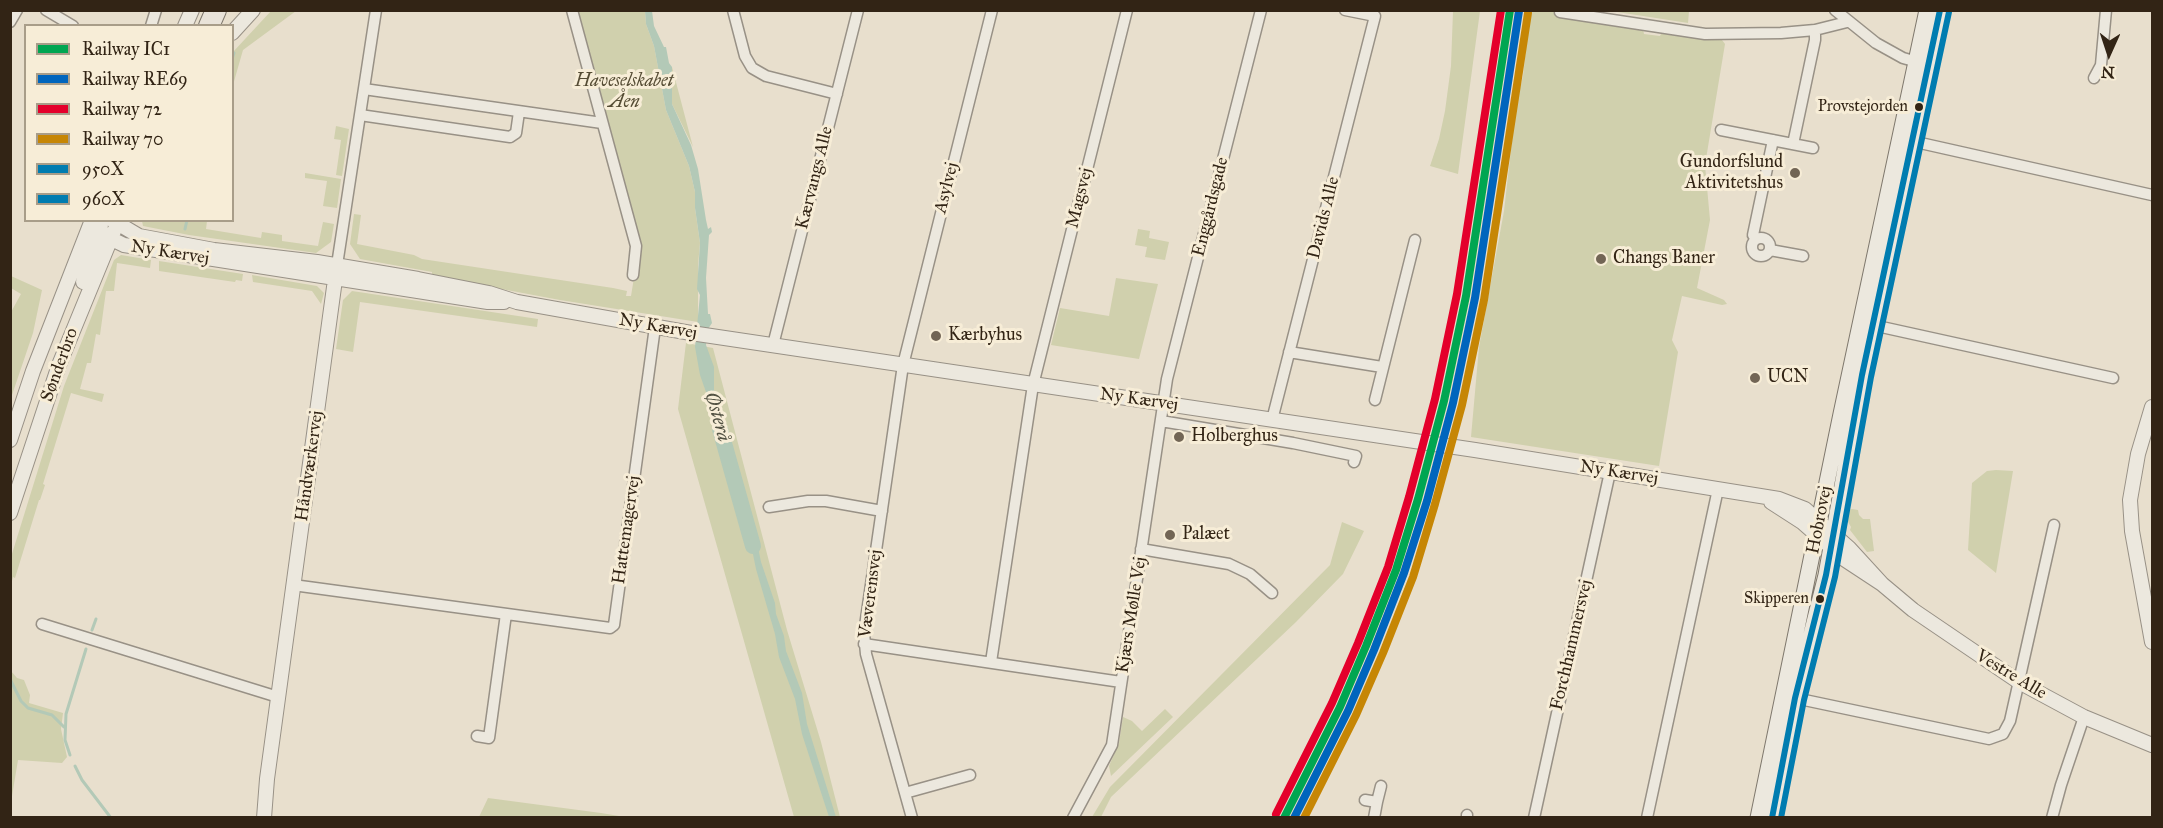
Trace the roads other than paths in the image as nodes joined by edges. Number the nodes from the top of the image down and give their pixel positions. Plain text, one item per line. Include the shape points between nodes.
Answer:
1 (17, 10) edge
2 (192, 10) edge
3 (216, 10) edge
4 (253, 10) edge
5 (376, 10) edge
6 (572, 10) edge
7 (733, 10) edge
8 (858, 10) edge
9 (992, 10) edge
10 (1127, 10) edge
11 (1261, 10) edge
12 (1345, 10) edge
13 (1835, 10) edge
14 (1927, 10) edge
15 (1940, 10) edge
16 (2106, 10) edge
17 (52, 12) edge
18 (1560, 12) dead end
19 (1376, 13) edge
20 (10, 22) edge
21 (1847, 22) junction
22 (70, 24) edge
23 (186, 24) edge
24 (210, 24) edge
25 (1815, 30) junction
26 (234, 31) edge
27 (1922, 64) junction
28 (2094, 78) dead end
29 (364, 88) junction
30 (837, 94) junction
31 (519, 112) junction
32 (360, 115) junction
33 (602, 123) junction
34 (1721, 130) dead end
35 (1773, 140) junction
36 (1906, 140) junction
37 (1793, 144) junction
38 (1813, 148) dead end
39 (2152, 195) edge
40 (112, 222) edge
41 (115, 222) edge
42 (95, 227) edge
43 (1414, 240) dead end
44 (1803, 256) dead end
45 (337, 272) junction
46 (633, 275) dead end
47 (1867, 324) junction
48 (655, 327) junction
49 (773, 345) junction
50 (1289, 352) junction
51 (903, 365) junction
52 (1382, 367) junction
53 (2113, 378) dead end
54 (1033, 385) junction
55 (1375, 400) dead end
56 (1164, 404) junction
57 (2152, 407) edge
58 (1272, 420) junction
59 (1161, 421) junction
60 (10, 440) edge
61 (1354, 462) dead end
62 (1610, 472) junction
63 (1718, 489) junction
64 (769, 507) dead end
65 (882, 511) junction
66 (10, 513) edge
67 (2054, 525) dead end
68 (1818, 528) junction
69 (1832, 541) junction
70 (1141, 549) junction
71 (293, 585) junction
72 (1272, 593) dead end
73 (506, 614) junction
74 (42, 624) dead end
75 (2152, 642) edge
76 (864, 644) junction
77 (991, 662) junction
78 (1122, 682) junction
79 (2019, 682) junction
80 (278, 697) junction
81 (1795, 698) junction
82 (2085, 717) junction
83 (477, 736) dead end
84 (2152, 745) edge
85 (970, 775) dead end
86 (1381, 786) dead end
87 (905, 793) junction
88 (1365, 800) dead end
89 (1377, 802) junction
90 (264, 818) edge
91 (912, 818) edge
92 (1073, 818) edge
93 (1374, 818) edge
94 (1534, 818) edge
95 (1647, 818) edge
96 (1758, 818) edge
97 (1772, 818) edge
98 (2052, 818) edge

1 - 20 street
2 - 23 street
3 - 24 highway
4 - 26 street
5 - 29 street, Håndværkervej
6 - 33 street
7 - 30 street via 752,68 766,76
8 - 30 street, Kærvangs Alle
9 - 51 street, Asylvej
10 - 54 street, Magsvej
11 - 56 street, Enggårdsgade
12 - 19 street, Davids Alle
13 - 21 street
14 - 27 main road, Hobrovej
15 - 27 main road, Hobrovej
16 - 28 street via 2101,65
17 - 22 street
18 - 25 street via 1705,34
19 - 50 street, Davids Alle
21 - 25 street
21 - 27 street via 1894,54
25 - 37 street
27 - 36 main road, Hobrovej
29 - 31 street
29 - 32 street, Håndværkervej
30 - 49 street, Kærvangs Alle
31 - 32 street via 516,133 510,137
31 - 33 street
32 - 45 street, Håndværkervej
33 - 46 street via 636,246
34 - 35 street
35 - 37 street
35 - 44 street via 1753,235 1756,239 1767,239 1770,250
36 - 39 street
36 - 47 main road, Hobrovej
37 - 38 street
40 - 42 street via 106,231
41 - 45 street, Ny Kærvej via 139,236
42 - 45 street, Ny Kærvej via 124,245
42 - 60 street, Sønderbro via 33,371
42 - 66 street, Sønderbro via 59,365
43 - 52 street
45 - 48 street, Ny Kærvej via 489,293 517,302
45 - 71 street, Håndværkervej
47 - 53 street
47 - 68 main road, Hobrovej
47 - 69 main road, Hobrovej
48 - 49 street, Ny Kærvej
48 - 73 street, Hattemagervej via 614,625 610,628
49 - 51 street, Ny Kærvej
50 - 52 street
50 - 58 street, Davids Alle
51 - 54 street, Ny Kærvej
51 - 65 street, Væverensvej
52 - 55 street
54 - 56 street, Ny Kærvej
54 - 77 street, Magsvej
56 - 58 street, Ny Kærvej
56 - 59 street, Kjærs Mølle Vej
57 - 75 street via 2130,500
58 - 62 street, Ny Kærvej
59 - 61 street, Ny Kærvej via 1356,456
59 - 70 street, Kjærs Mølle Vej
62 - 63 street, Ny Kærvej
62 - 94 street, Forchhammersvej
63 - 68 street, Ny Kærvej via 1793,503 1805,508
63 - 95 street
64 - 65 street via 826,501
65 - 76 street, Væverensvej
67 - 79 street
68 - 69 street, Ny Kærvej
68 - 96 main road, Hobrovej
69 - 79 street, Vestre Alle via 1844,559
69 - 81 main road, Hobrovej
70 - 72 street via 1229,564 1250,574
70 - 78 street, Kjærs Mølle Vej
71 - 73 street, Hattemagervej
71 - 80 street, Håndværkervej
73 - 83 street via 489,738
74 - 80 street
76 - 77 street
76 - 87 street, Væverensvej
77 - 78 street
78 - 92 street, Kjærs Mølle Vej via 1112,745
79 - 81 street via 2007,729 1989,739
79 - 82 street, Vestre Alle
80 - 90 street, Håndværkervej
81 - 97 main road, Hobrovej
82 - 84 street, Vestre Alle
82 - 98 street
85 - 87 street
86 - 89 street
87 - 91 street, Væverensvej
88 - 89 street
89 - 93 street

